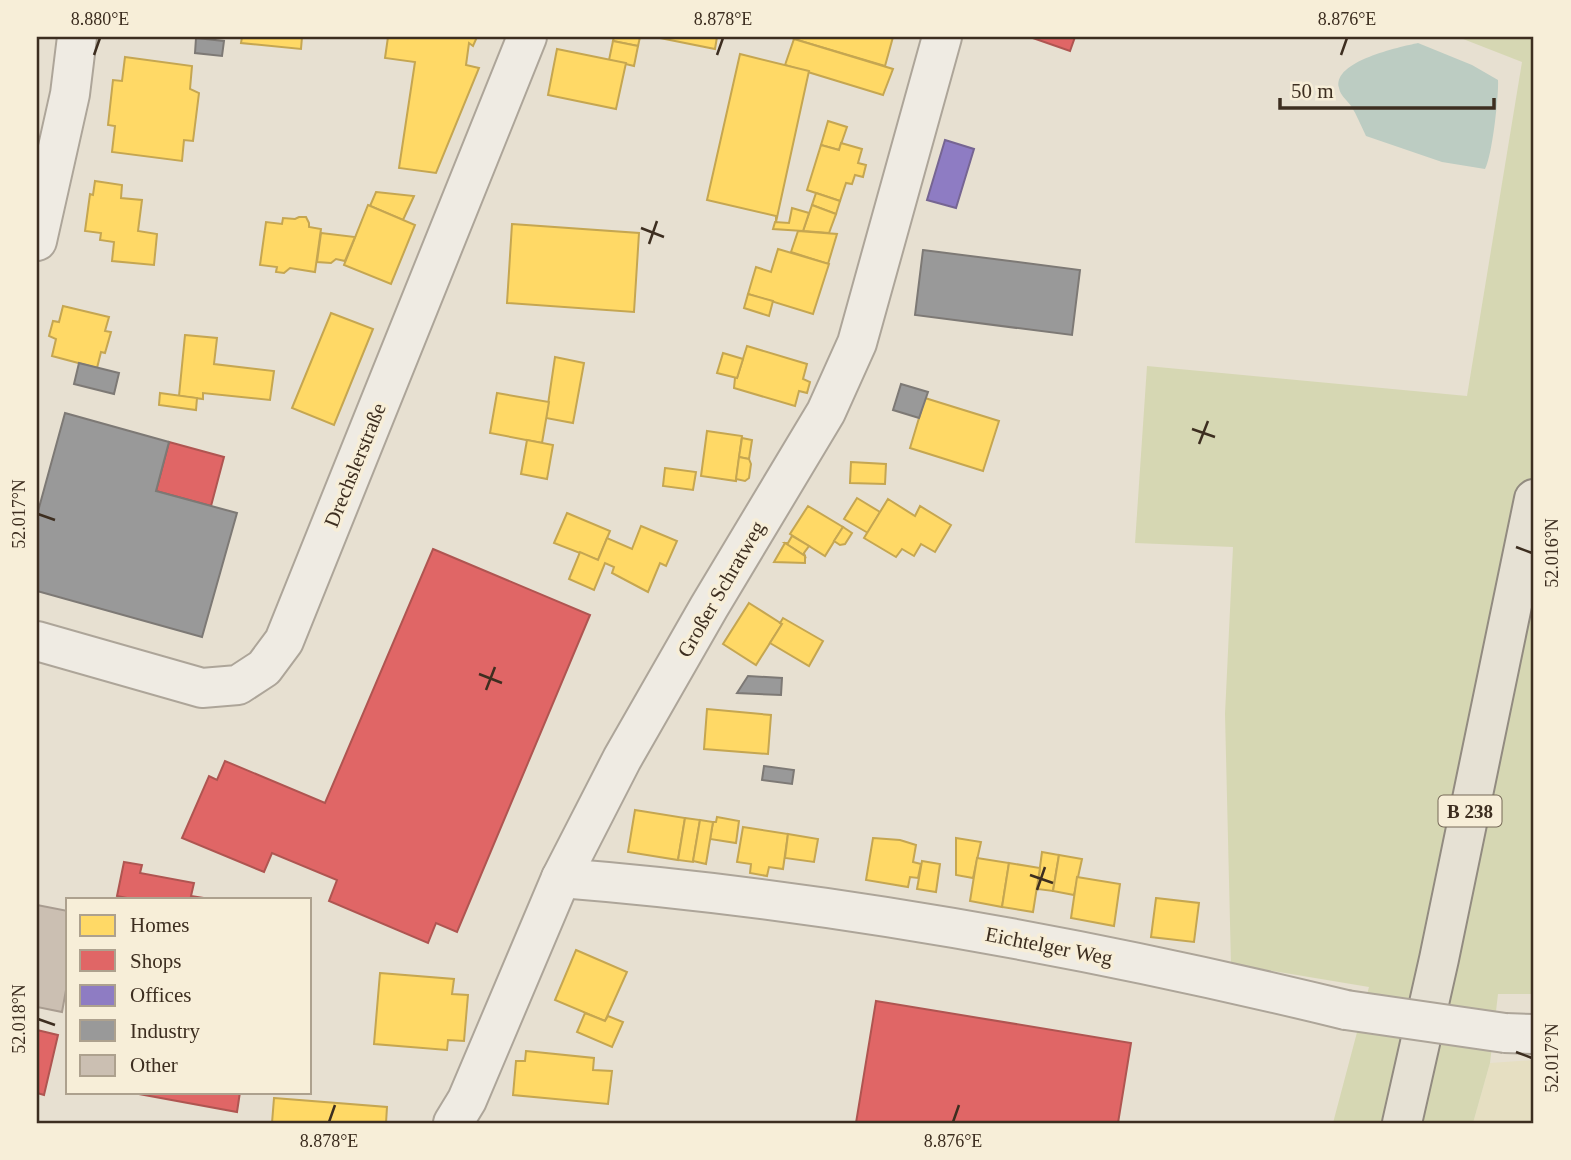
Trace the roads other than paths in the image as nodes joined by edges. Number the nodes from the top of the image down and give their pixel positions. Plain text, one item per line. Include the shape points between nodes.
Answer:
1 (77, 37) edge
2 (527, 37) edge
3 (942, 37) edge
4 (37, 241) edge
5 (1534, 499) edge
6 (37, 641) edge
7 (561, 878) junction
8 (1520, 1034) edge
9 (453, 1123) edge
10 (1402, 1123) edge

1 - 4 street via 70,94
2 - 6 street, Drechslerstraße via 284,641 264,668 238,685 202,688
3 - 7 street, Großer Schratweg via 857,344 826,412 622,759
5 - 10 main road, B 238
7 - 8 street, Eichtelger Weg, bridge via 933,923 1212,977 1346,1010
7 - 9 street, Großer Schratweg via 467,1100

